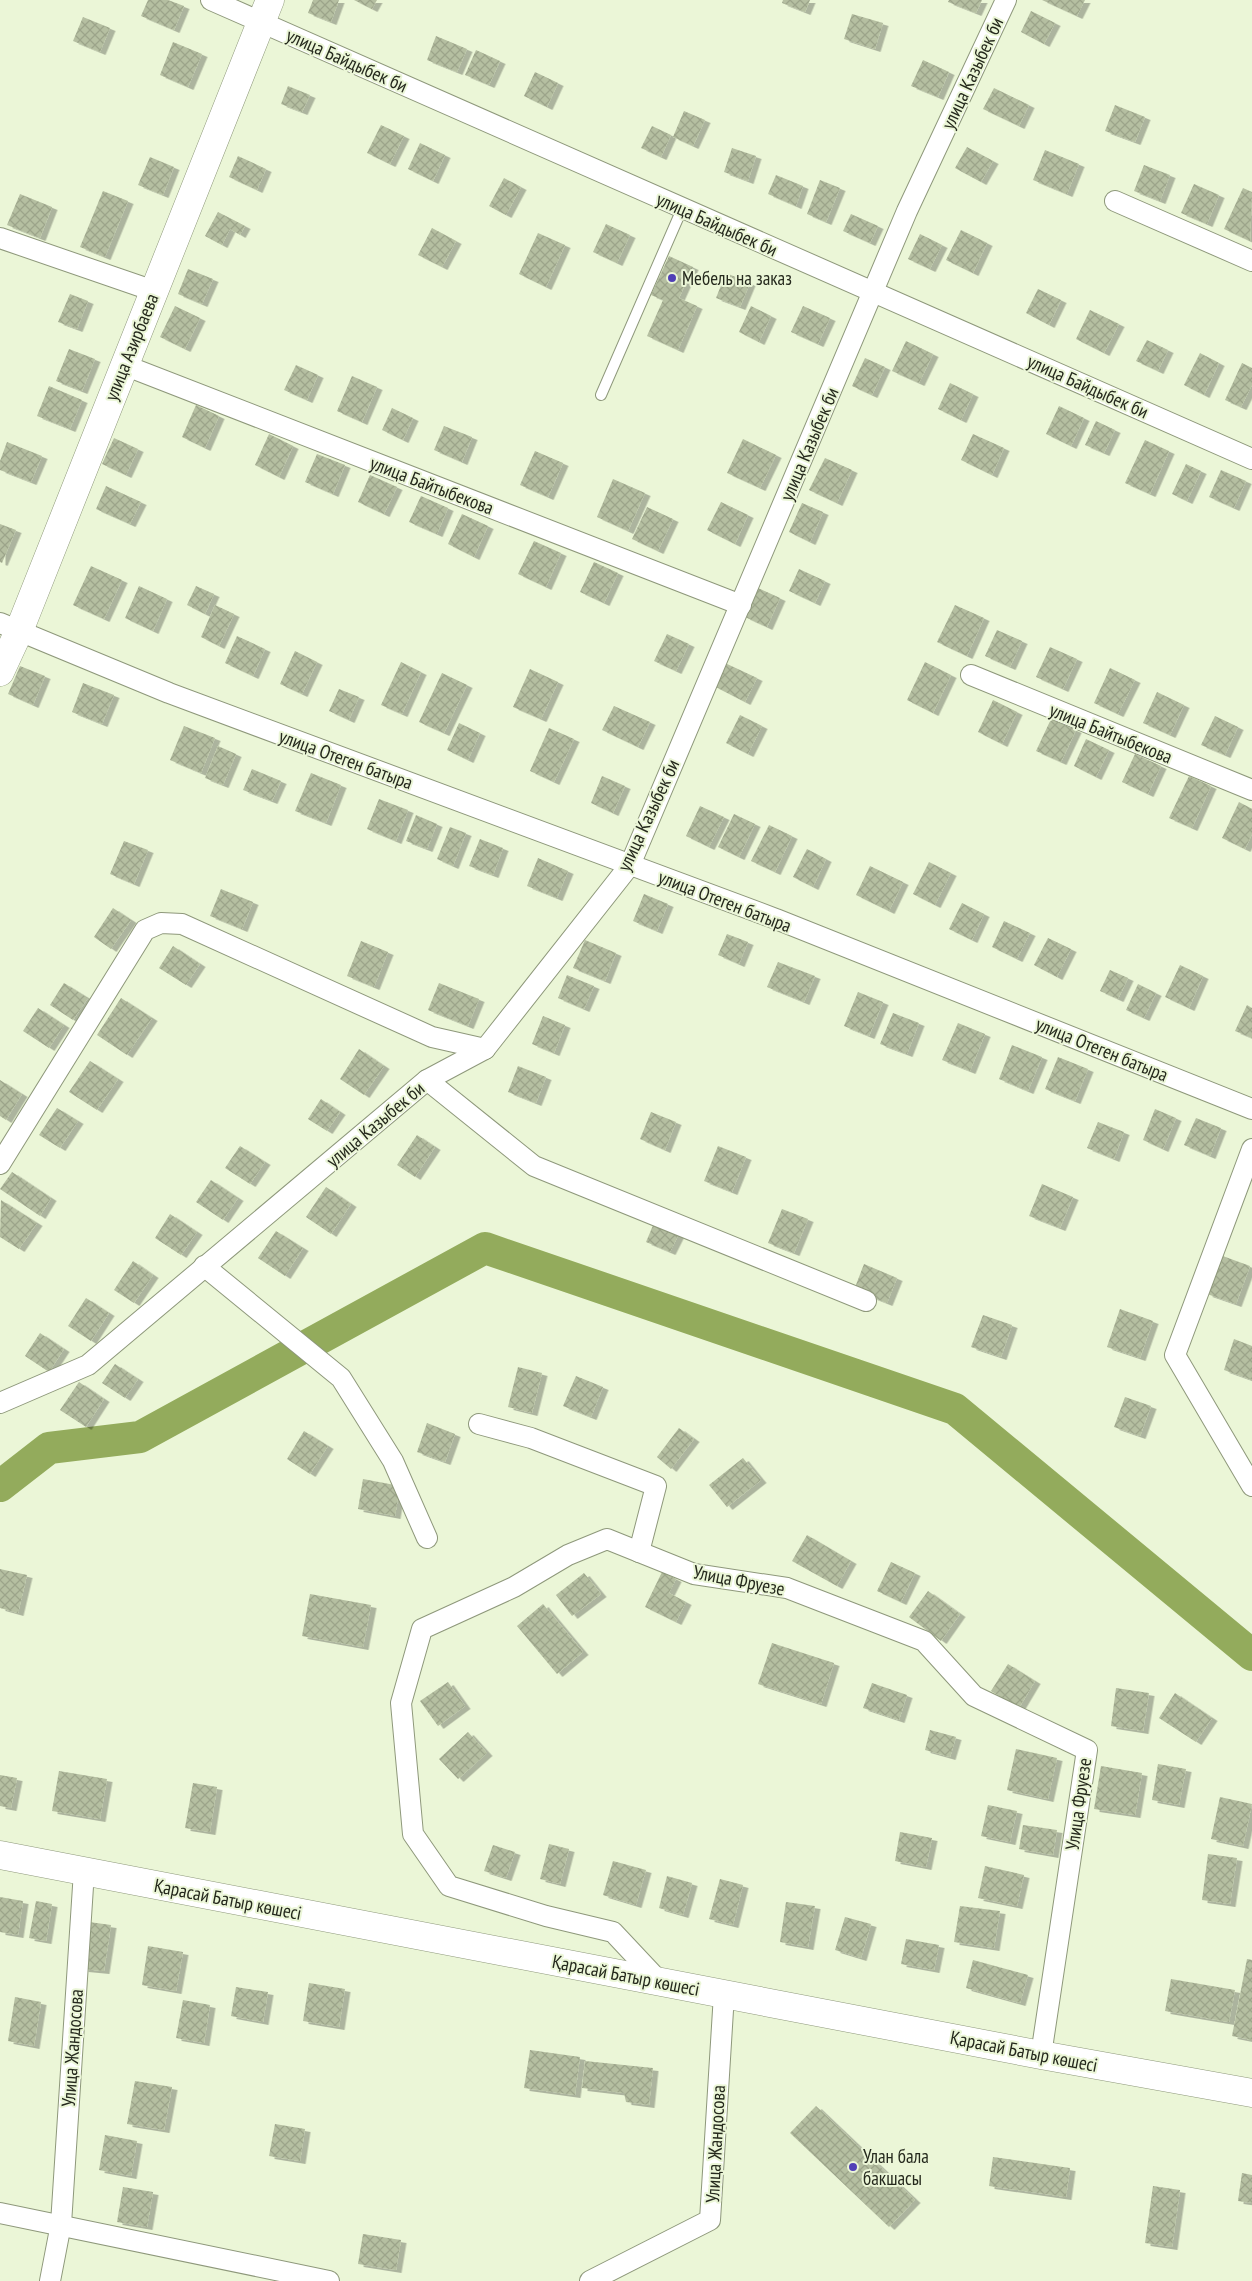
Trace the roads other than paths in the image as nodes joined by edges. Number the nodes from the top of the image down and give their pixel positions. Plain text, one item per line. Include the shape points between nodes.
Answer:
1 (211, 0) edge
2 (1006, 0) edge
3 (265, 11) edge
4 (1115, 202) dead end
5 (682, 209) junction
6 (0, 238) edge
7 (1252, 261) edge
8 (154, 291) junction
9 (874, 292) junction
10 (124, 365) junction
11 (601, 396) dead end
12 (1252, 459) edge
13 (740, 605) junction
14 (9, 627) edge
15 (0, 672) edge
16 (971, 676) dead end
17 (1252, 790) edge
18 (630, 865) junction
19 (484, 1049) junction
20 (427, 1080) junction
21 (1252, 1109) edge
22 (1252, 1150) edge
23 (0, 1164) edge
24 (204, 1266) junction
25 (866, 1301) dead end
26 (0, 1403) edge
27 (479, 1424) dead end
28 (1252, 1486) edge
29 (427, 1538) dead end
30 (640, 1552) junction
31 (0, 1855) edge
32 (84, 1871) junction
33 (658, 1981) junction
34 (724, 1994) junction
35 (1041, 2055) junction
36 (1252, 2093) edge
37 (0, 2213) edge
38 (61, 2224) junction
39 (50, 2281) edge
40 (329, 2281) edge
41 (590, 2281) edge

1 - 3 street, улица Байдыбек би
2 - 9 street, улица Казыбек би via 907,211
3 - 5 street, улица Байдыбек би
3 - 8 main road, улица Азирбаева
4 - 7 street
5 - 9 street, улица Байдыбек би
5 - 11 lane
6 - 8 street
8 - 10 main road, улица Азирбаева
9 - 12 street, улица Байдыбек би
9 - 13 street, улица Казыбек би
10 - 13 street, улица Байтыбекова
10 - 14 main road, улица Азирбаева
13 - 18 street, улица Казыбек би
14 - 15 main road, улица Азирбаева
14 - 18 street, улица Отеген батыра via 169,693
16 - 17 street, улица Байтыбекова
18 - 19 street, улица Казыбек би
18 - 21 street, улица Отеген батыра via 776,919
19 - 20 street, улица Казыбек би
19 - 23 street via 432,1037 182,924 161,923 145,930
20 - 24 street, улица Казыбек би
20 - 25 street via 534,1166
22 - 28 street via 1175,1355
24 - 26 street, улица Казыбек би via 88,1365
24 - 29 street via 341,1378 393,1461
27 - 30 street via 531,1438 656,1486
30 - 33 street, Улица Фруезе via 608,1539 568,1555 514,1587 422,1629 400,1703 413,1834 449,1886 546,1916 613,1932
30 - 35 street, Улица Фруезе via 694,1574 787,1588 924,1641 974,1696 1087,1750
31 - 32 main road, Қарасай Батыр көшесі
32 - 33 main road, Қарасай Батыр көшесі
32 - 38 street, Улица Жандосова
33 - 34 main road, Қарасай Батыр көшесі
34 - 35 main road, Қарасай Батыр көшесі
34 - 41 street, Улица Жандосова via 710,2220
35 - 36 main road, Қарасай Батыр көшесі
37 - 38 street
38 - 39 street, Улица Жандосова
38 - 40 street

